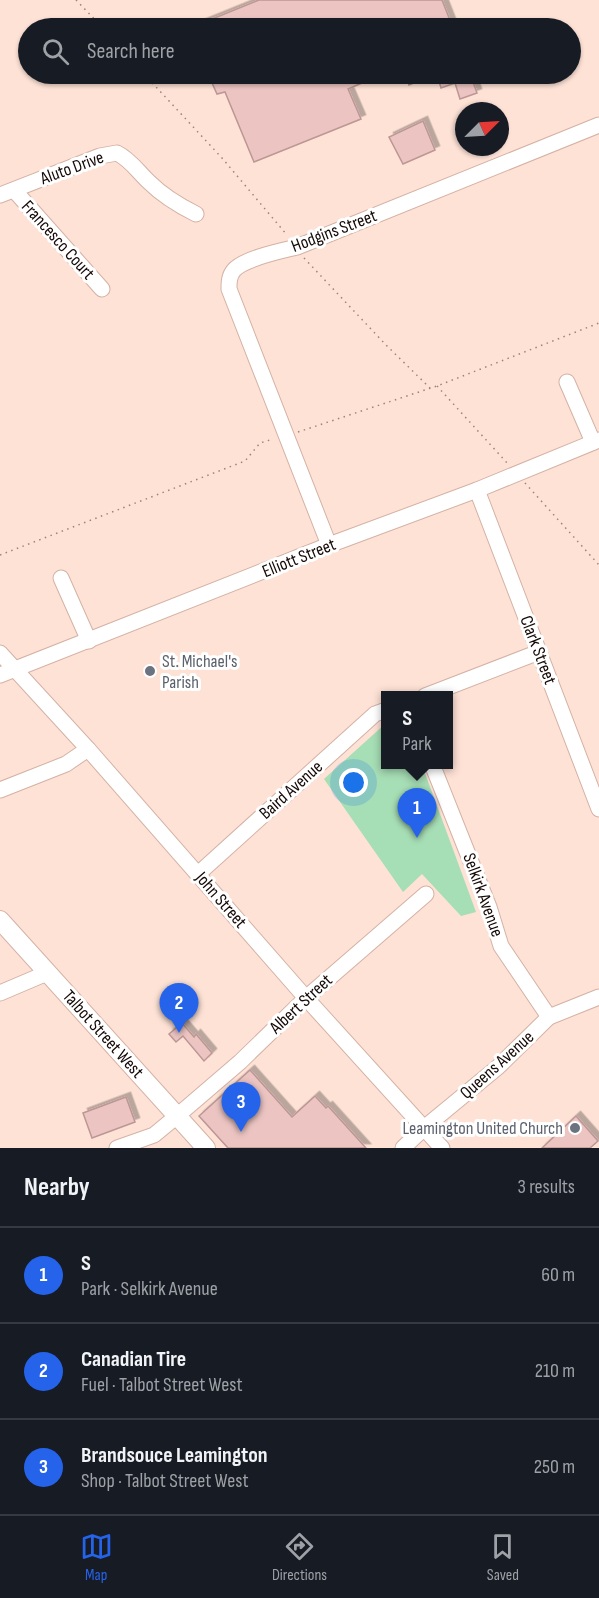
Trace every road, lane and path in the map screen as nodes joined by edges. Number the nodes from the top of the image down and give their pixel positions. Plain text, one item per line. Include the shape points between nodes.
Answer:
1 (76, 0) edge
2 (93, 18) edge
3 (153, 84) edge
4 (599, 125) edge
5 (7, 192) edge
6 (196, 214) dead end
7 (297, 247) junction
8 (102, 290) dead end
9 (599, 323) edge
10 (567, 382) dead end
11 (437, 386) junction
12 (431, 388) junction
13 (287, 435) junction
14 (596, 441) edge
15 (516, 473) junction
16 (477, 490) junction
17 (329, 545) junction
18 (0, 555) edge
19 (599, 565) edge
20 (61, 578) dead end
21 (89, 641) junction
22 (539, 652) junction
23 (0, 653) edge
24 (7, 673) edge
25 (438, 691) edge
26 (381, 712) edge
27 (88, 749) junction
28 (434, 769) edge
29 (0, 790) edge
30 (599, 809) edge
31 (198, 874) junction
32 (426, 894) dead end
33 (0, 920) edge
34 (47, 973) junction
35 (0, 993) edge
36 (599, 997) edge
37 (306, 998) junction
38 (549, 1017) junction
39 (177, 1116) junction
40 (424, 1128) junction
41 (156, 1141) edge
42 (117, 1148) edge
43 (206, 1148) edge
44 (403, 1148) edge
45 (442, 1148) edge

1 - 2 path
3 - 7 path
4 - 7 street, Hodgins Street
5 - 6 street, Aluto Drive via 117,153 164,196
5 - 8 street, Francesco Court
7 - 12 path via 316,272
7 - 13 street, Hodgins Street via 254,259 233,271 229,279 229,289
9 - 11 path
10 - 14 street
11 - 12 path
11 - 15 path
12 - 13 path
13 - 17 street
13 - 18 path via 260,443 245,460
14 - 15 street, Elliott Street
15 - 16 street, Elliott Street
15 - 19 path
16 - 17 street, Elliott Street
16 - 22 street, Clark Street
17 - 21 street, Elliott Street
20 - 21 street
21 - 24 street, Elliott Street
22 - 25 street
22 - 30 street, Clark Street
23 - 24 street, John Street
24 - 27 street, John Street
26 - 31 street, Baird Avenue
27 - 29 street via 66,764
27 - 31 street, John Street
28 - 38 street, Selkirk Avenue via 501,946
31 - 37 street, John Street
32 - 37 street, Albert Street
33 - 34 main road, Talbot Street West
34 - 35 street
34 - 39 main road, Talbot Street West
36 - 38 street, Queens Avenue
37 - 39 street, Albert Street
37 - 40 street, John Street
38 - 40 street, Queens Avenue
39 - 41 street, Albert Street
39 - 43 main road, Talbot Street West
40 - 44 street, Queens Avenue
40 - 45 street, John Street
41 - 42 street

